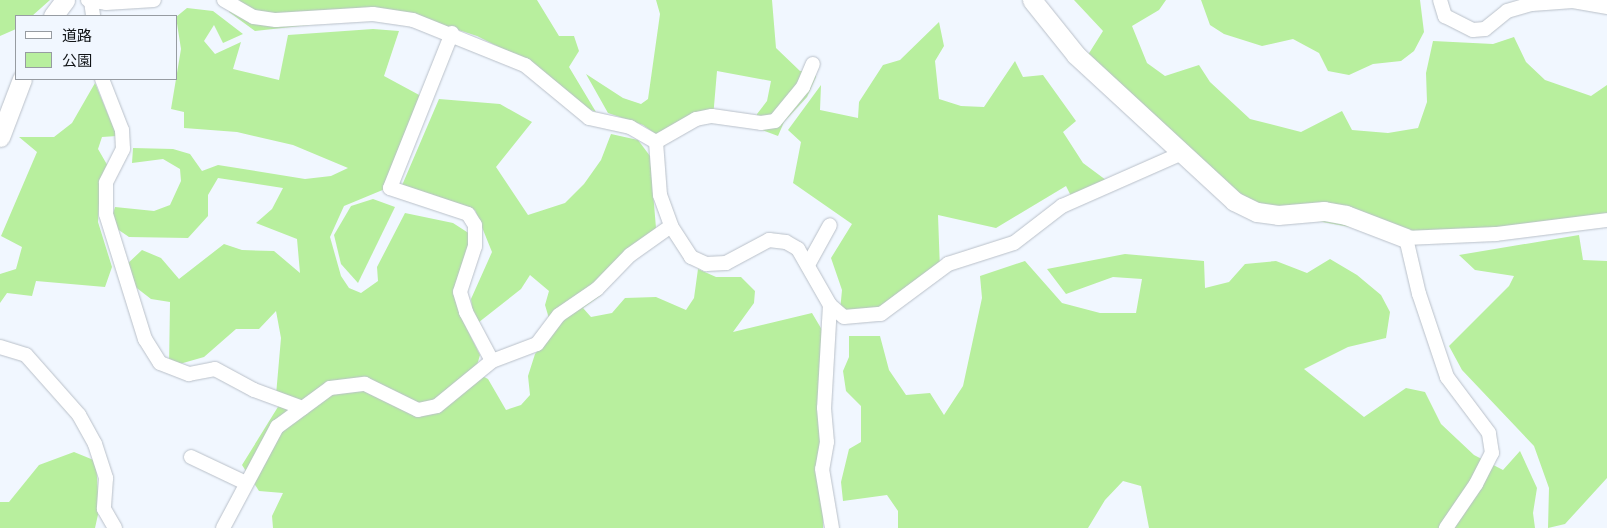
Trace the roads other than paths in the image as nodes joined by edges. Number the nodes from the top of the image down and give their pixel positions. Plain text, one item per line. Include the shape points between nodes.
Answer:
1 (64, 0) edge
2 (90, 0) edge
3 (154, 0) edge
4 (224, 0) edge
5 (1032, 0) edge
6 (1440, 0) edge
7 (1607, 7) edge
8 (54, 15) edge
9 (93, 15) edge
10 (452, 33) junction
11 (813, 64) dead end
12 (22, 80) edge
13 (102, 80) edge
14 (0, 137) edge
15 (656, 142) junction
16 (1182, 153) junction
17 (1607, 220) edge
18 (830, 225) dead end
19 (671, 226) junction
20 (1406, 238) junction
21 (809, 264) junction
22 (830, 306) junction
23 (0, 347) edge
24 (492, 361) junction
25 (303, 408) junction
26 (191, 457) dead end
27 (246, 483) junction
28 (116, 528) edge
29 (223, 528) edge
30 (832, 528) edge
31 (1446, 528) edge

1 - 8 street
2 - 3 street
2 - 9 street
4 - 10 street via 254,17 276,20 373,14
5 - 16 street via 1070,49
6 - 7 street via 1445,16 1473,30 1485,29 1507,11 1532,4 1573,1
10 - 15 street via 525,66 589,118 630,127
10 - 24 street via 390,188 468,214 475,225 475,246 460,292
11 - 15 street via 803,87 775,121 761,123 712,116 696,119
12 - 14 street
13 - 25 street via 122,130 123,149 106,183 106,214 145,339 160,363 189,374 215,369 254,390
15 - 19 street via 660,195
16 - 20 street via 1234,201 1257,212 1278,215 1324,210
16 - 22 street via 1062,206 1014,243 948,264 880,314 844,317
17 - 20 street via 1496,234
18 - 21 street
19 - 21 street via 691,257 706,264 726,263 769,240 798,249
19 - 24 street via 630,255 597,289 560,315 537,344
20 - 31 street via 1419,294 1446,377 1489,433 1492,453 1476,484
21 - 22 street
22 - 30 street via 824,408 827,442 822,469
23 - 28 street via 26,354 80,415 95,444 106,478 104,509
24 - 25 street via 437,406 418,410 365,384 349,383 330,388
25 - 27 street via 277,426
26 - 27 street
27 - 29 street

